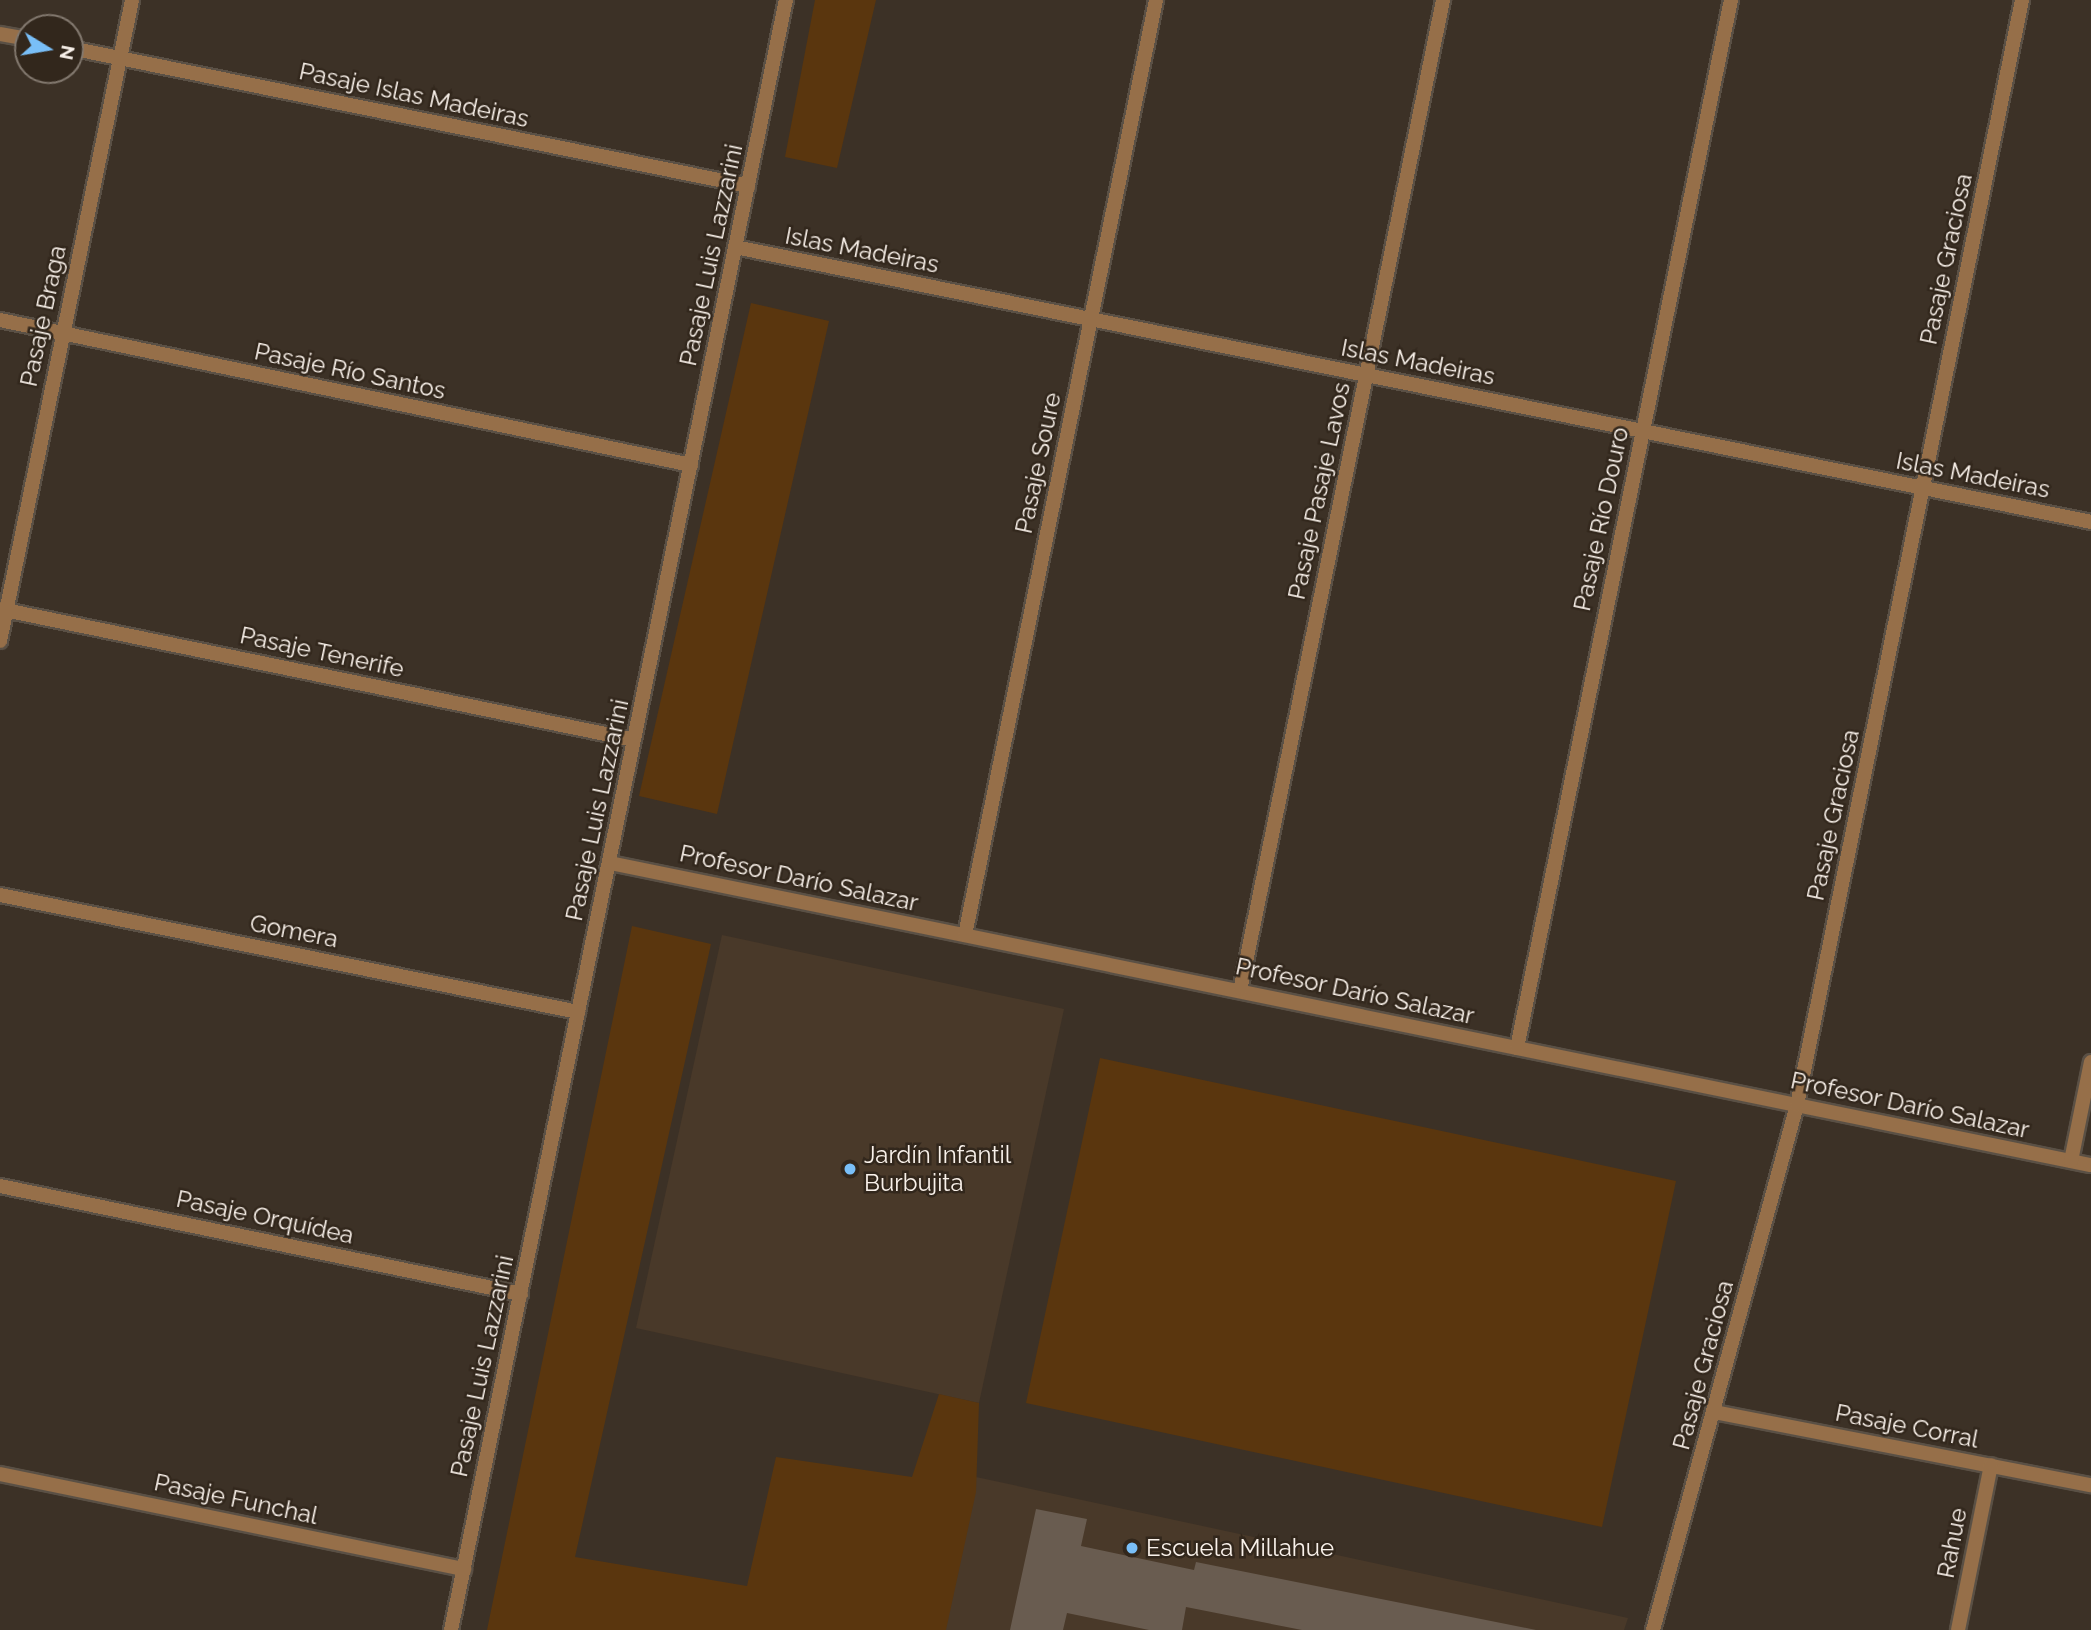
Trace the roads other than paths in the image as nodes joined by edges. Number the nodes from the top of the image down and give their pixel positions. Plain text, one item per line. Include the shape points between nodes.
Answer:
1 (132, 0) edge
2 (786, 0) edge
3 (1156, 0) edge
4 (1443, 0) edge
5 (1731, 0) edge
6 (2022, 0) edge
7 (84, 51) edge
8 (120, 58) junction
9 (748, 186) junction
10 (736, 247) junction
11 (1091, 319) junction
12 (0, 320) edge
13 (63, 334) junction
14 (1366, 375) junction
15 (1643, 431) junction
16 (691, 465) junction
17 (1923, 488) junction
18 (2091, 522) edge
19 (3, 609) edge
20 (0, 641) edge
21 (634, 740) junction
22 (610, 863) junction
23 (0, 895) edge
24 (965, 935) junction
25 (1240, 991) junction
26 (578, 1012) junction
27 (1517, 1048) junction
28 (2091, 1062) edge
29 (1797, 1105) junction
30 (2071, 1161) junction
31 (2091, 1165) edge
32 (0, 1186) edge
33 (521, 1294) junction
34 (1714, 1412) junction
35 (1991, 1465) junction
36 (0, 1474) edge
37 (2091, 1485) edge
38 (464, 1569) junction
39 (451, 1630) edge
40 (1653, 1630) edge
41 (1958, 1630) edge

1 - 8 street, Pasaje Braga
2 - 9 street, Pasaje Luis Lazzarini
3 - 11 street, Pasaje Soure
4 - 14 street, Pasaje Pasaje Lavos
5 - 15 street, Pasaje Río Douro
6 - 17 street, Pasaje Graciosa
7 - 8 street, Pasaje Islas Madeiras
8 - 9 street, Pasaje Islas Madeiras
8 - 13 street, Pasaje Braga
9 - 10 street, Pasaje Luis Lazzarini
10 - 11 street, Islas Madeiras
10 - 16 street, Pasaje Luis Lazzarini
11 - 14 street, Islas Madeiras
11 - 24 street, Pasaje Soure
12 - 13 street, Pasaje Río Santos
13 - 16 street, Pasaje Río Santos
13 - 19 street, Pasaje Braga
14 - 15 street, Islas Madeiras
14 - 25 street, Pasaje Pasaje Lavos
15 - 17 street, Islas Madeiras
15 - 27 street, Pasaje Río Douro
16 - 21 street, Pasaje Luis Lazzarini
17 - 18 street, Islas Madeiras
17 - 29 street, Pasaje Graciosa
19 - 20 street, Pasaje Braga
19 - 21 street, Pasaje Tenerife
21 - 22 street, Pasaje Luis Lazzarini
22 - 24 street, Profesor Darío Salazar
22 - 26 street, Pasaje Luis Lazzarini
23 - 26 street, Gomera
24 - 25 street, Profesor Darío Salazar
25 - 27 street, Profesor Darío Salazar
26 - 33 street, Pasaje Luis Lazzarini
27 - 29 street, Profesor Darío Salazar
28 - 30 street
29 - 30 street, Profesor Darío Salazar
29 - 34 street, Pasaje Graciosa
30 - 31 street, Profesor Darío Salazar
32 - 33 street, Pasaje Orquídea
33 - 38 street, Pasaje Luis Lazzarini
34 - 35 street, Pasaje Corral
34 - 40 street, Pasaje Graciosa
35 - 37 street, Pasaje Corral
35 - 41 street, Rahue
36 - 38 street, Pasaje Funchal
38 - 39 street, Pasaje Luis Lazzarini

